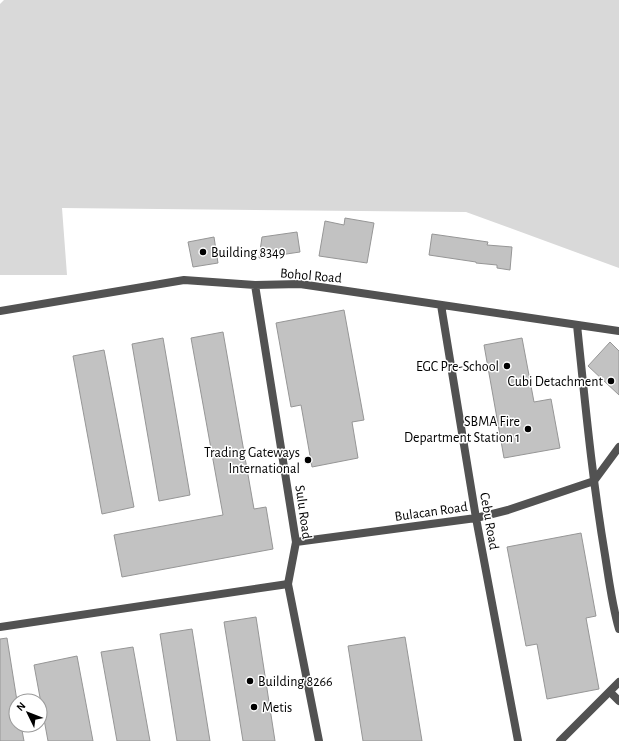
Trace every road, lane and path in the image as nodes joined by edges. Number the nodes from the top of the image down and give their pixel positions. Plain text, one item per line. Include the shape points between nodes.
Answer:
1 (255, 285) junction
2 (441, 305) junction
3 (0, 310) edge
4 (577, 325) junction
5 (619, 331) edge
6 (619, 447) edge
7 (594, 481) junction
8 (476, 518) junction
9 (296, 542) junction
10 (288, 584) junction
11 (0, 627) edge
12 (619, 629) edge
13 (619, 682) edge
14 (610, 692) junction
15 (619, 701) edge
16 (319, 741) edge
17 (518, 741) edge
18 (560, 741) edge

1 - 2 street, Bohol Road via 300,284
1 - 3 street, Bohol Road via 184,280
1 - 9 street, Sulu Road
2 - 4 street, Bohol Road
2 - 8 street, Cebu Road
4 - 5 street, Bohol Road
4 - 7 street
6 - 7 street
7 - 8 street, Bulacan Road
7 - 12 street
8 - 9 street, Bulacan Road
8 - 17 street, Cebu Road
9 - 10 street, Sulu Road
10 - 11 street
10 - 16 street, Sulu Road
13 - 14 street
14 - 15 street
14 - 18 street

